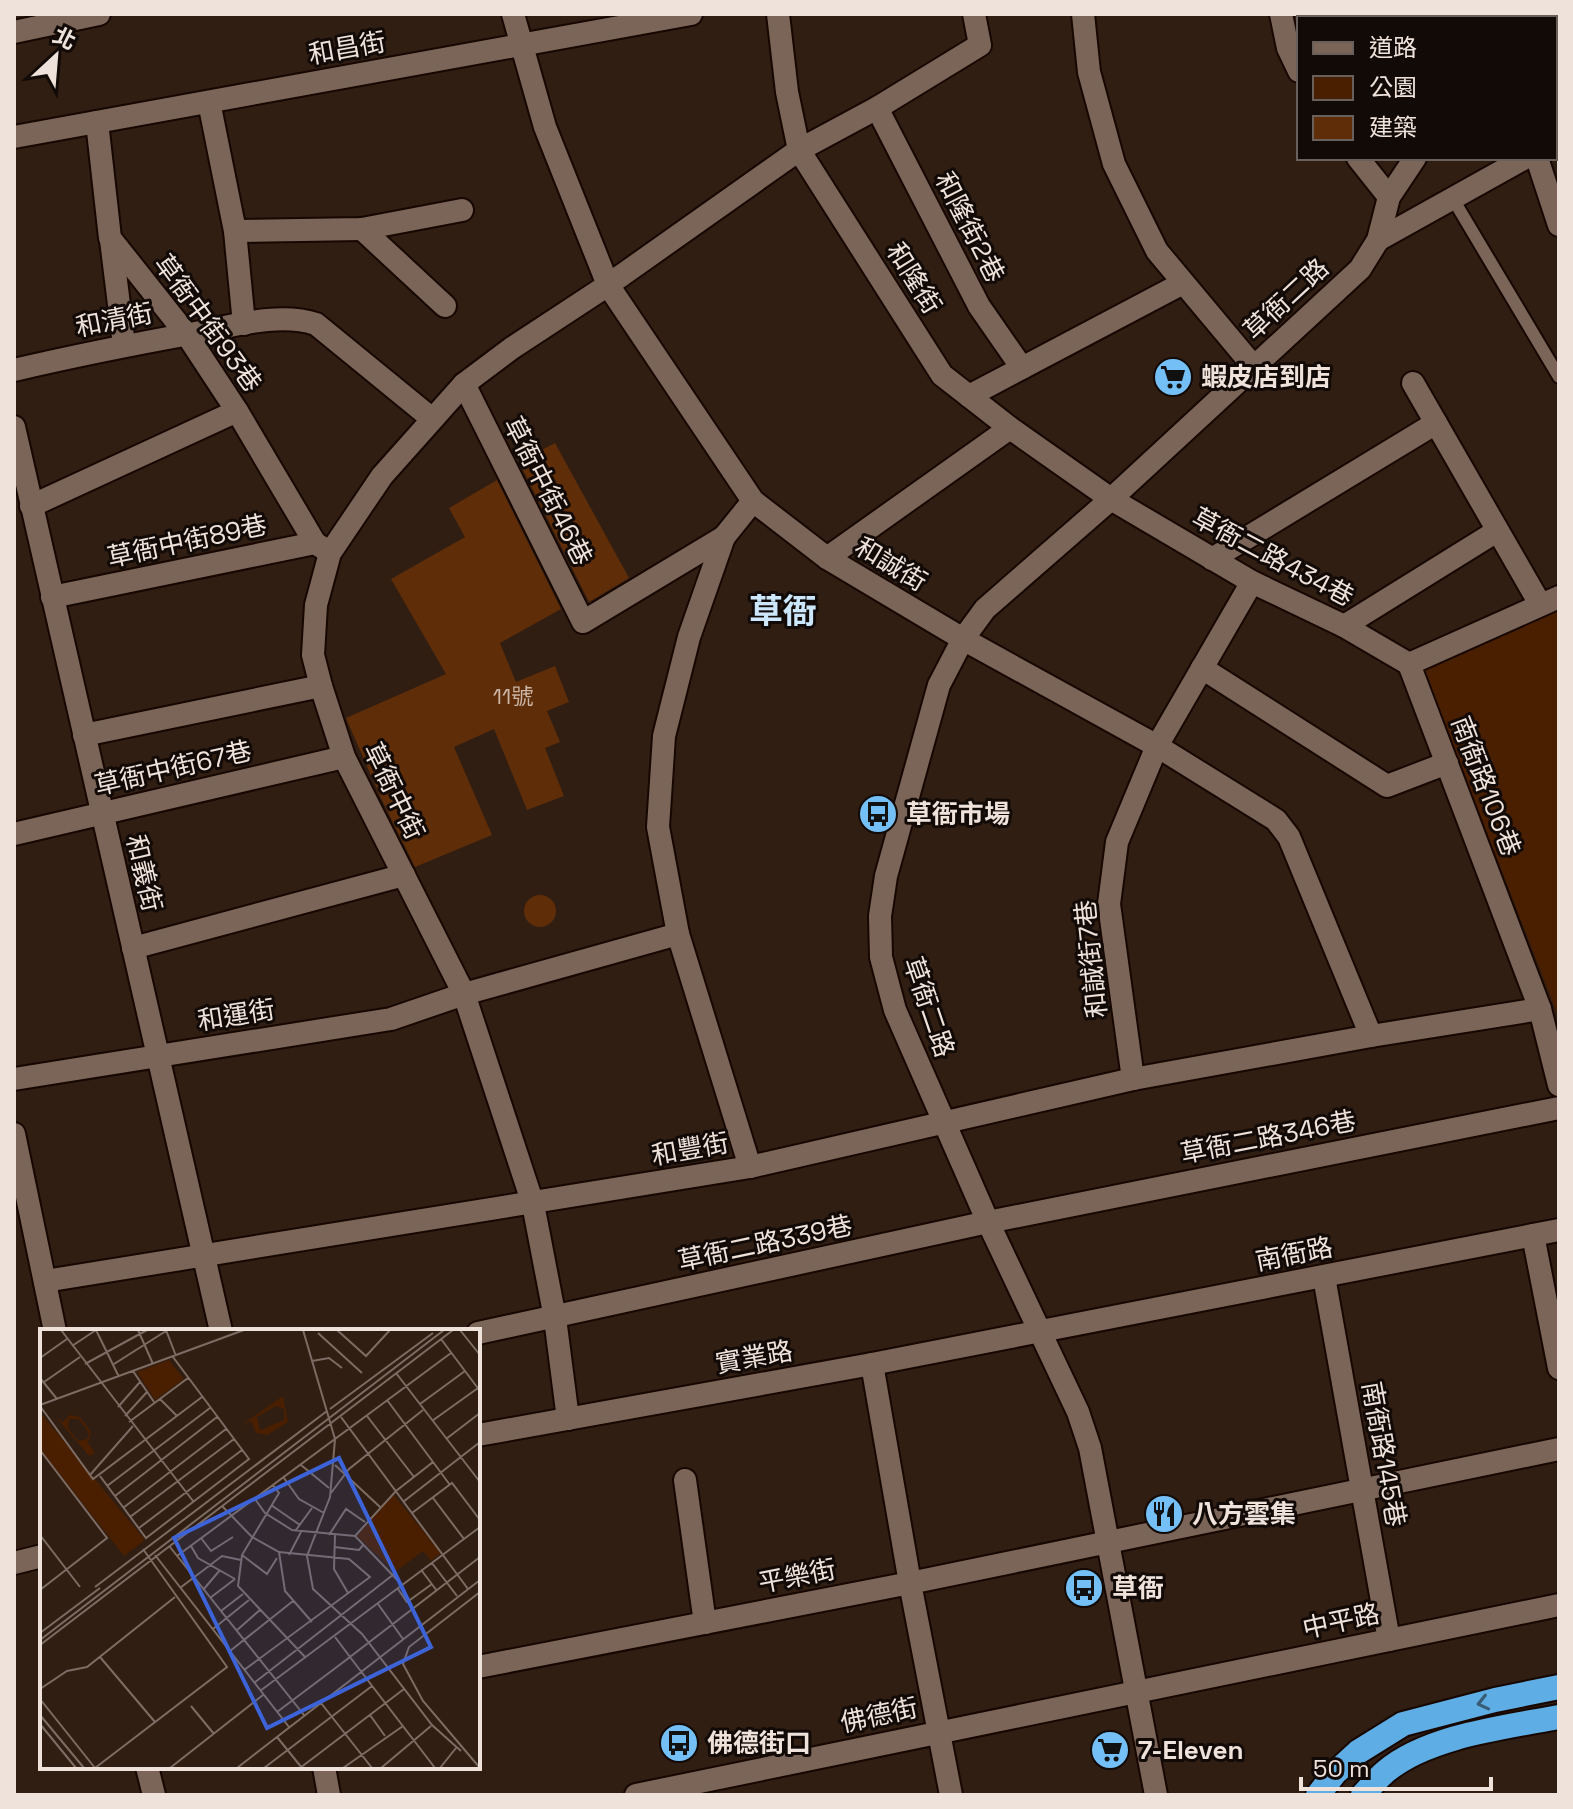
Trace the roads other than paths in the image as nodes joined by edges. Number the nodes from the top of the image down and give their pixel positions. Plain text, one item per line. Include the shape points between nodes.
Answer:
1 (99, 14) edge
2 (513, 14) edge
3 (691, 14) edge
4 (778, 14) edge
5 (974, 14) edge
6 (1083, 14) edge
7 (1281, 14) edge
8 (14, 32) edge
9 (522, 44) junction
10 (1297, 67) edge
11 (209, 102) junction
12 (877, 108) junction
13 (97, 122) junction
14 (14, 137) edge
15 (799, 150) junction
16 (1360, 160) edge
17 (1414, 160) edge
18 (1521, 160) edge
19 (1538, 160) edge
20 (1389, 197) junction
21 (1453, 199) junction
22 (462, 210) dead end
23 (1559, 225) edge
24 (362, 229) junction
25 (235, 231) junction
26 (110, 238) junction
27 (1378, 240) junction
28 (1183, 283) junction
29 (608, 285) junction
30 (445, 306) dead end
31 (244, 324) junction
32 (187, 335) junction
33 (124, 345) junction
34 (1254, 367) junction
35 (1022, 368) junction
36 (14, 370) edge
37 (1559, 377) edge
38 (1413, 383) dead end
39 (464, 384) junction
40 (969, 396) junction
41 (237, 411) junction
42 (431, 418) junction
43 (1436, 423) junction
44 (14, 427) edge
45 (1010, 428) junction
46 (1111, 499) junction
47 (753, 501) junction
48 (31, 506) junction
49 (1497, 531) junction
50 (724, 537) junction
51 (323, 548) junction
52 (827, 558) junction
53 (1212, 559) junction
54 (1252, 582) junction
55 (52, 597) junction
56 (1549, 600) edge
57 (1344, 626) junction
58 (963, 639) junction
59 (1409, 664) junction
60 (1202, 668) junction
61 (321, 686) junction
62 (84, 735) junction
63 (1157, 746) junction
64 (344, 757) junction
65 (1447, 763) junction
66 (102, 814) junction
67 (14, 834) edge
68 (404, 875) junction
69 (678, 934) junction
70 (133, 948) junction
71 (464, 994) junction
72 (1540, 1009) junction
73 (1371, 1036) junction
74 (157, 1056) junction
75 (14, 1079) edge
76 (1133, 1079) junction
77 (1559, 1085) edge
78 (1559, 1108) edge
79 (944, 1124) junction
80 (14, 1134) edge
81 (750, 1167) junction
82 (533, 1204) junction
83 (988, 1222) junction
84 (1559, 1230) edge
85 (1533, 1235) junction
86 (203, 1256) junction
87 (1324, 1277) junction
88 (45, 1281) junction
89 (555, 1318) junction
90 (55, 1329) edge
91 (221, 1329) edge
92 (1039, 1331) junction
93 (480, 1333) edge
94 (872, 1364) junction
95 (1559, 1368) edge
96 (568, 1419) junction
97 (480, 1435) edge
98 (1559, 1449) edge
99 (685, 1480) dead end
100 (1362, 1490) junction
101 (1108, 1542) junction
102 (40, 1556) edge
103 (14, 1563) edge
104 (910, 1583) junction
105 (1559, 1605) edge
106 (705, 1623) junction
107 (1389, 1640) junction
108 (480, 1667) edge
109 (1559, 1687) edge
110 (1135, 1692) junction
111 (1559, 1717) edge
112 (938, 1732) junction
113 (148, 1769) edge
114 (324, 1769) edge
115 (154, 1795) edge
116 (329, 1795) edge
117 (636, 1795) edge
118 (951, 1795) edge
119 (1156, 1795) edge
120 (1318, 1795) edge
121 (1363, 1795) edge

1 - 8 street
2 - 9 street, 和誠街
3 - 9 street, 和昌街
4 - 15 street, 和隆街
5 - 12 street, 草衙中街 via 980,45
6 - 28 street via 1089,72 1114,164 1157,251
7 - 10 street
9 - 11 street, 和昌街
9 - 29 street, 和誠街 via 545,127
11 - 13 street, 和昌街
11 - 25 street
12 - 15 street, 草衙中街
12 - 35 street, 和隆街2巷 via 979,306
13 - 14 street, 和昌街
13 - 26 street
15 - 29 street, 草衙中街
15 - 40 street, 和隆街 via 942,375
16 - 20 street
17 - 20 street, 草衙二路
18 - 21 street
19 - 23 street
20 - 27 street, 草衙二路
21 - 27 street
21 - 37 lane
22 - 24 street
24 - 25 street
24 - 30 street
25 - 31 street
26 - 32 street, 草衙中街93巷
26 - 33 street
27 - 34 street, 草衙二路 via 1360,269
28 - 34 street
28 - 35 street
29 - 39 street, 草衙中街
29 - 47 street, 和誠街
31 - 32 street, 和清街
31 - 42 street, 和清街 via 299,319 316,324
32 - 33 street, 和清街
32 - 41 street, 草衙中街93巷
33 - 36 street, 和清街
34 - 46 street, 草衙二路
35 - 40 street
38 - 43 street
39 - 42 street, 草衙中街
39 - 50 street, 草衙中街46巷 via 583,622
40 - 45 street, 和隆街
41 - 48 street
41 - 51 street, 草衙中街93巷
42 - 51 street, 草衙中街
43 - 49 street
43 - 53 street
44 - 48 street, 和義街
45 - 46 street, 和隆街
45 - 52 street
46 - 53 street, 草衙二路434巷
46 - 58 street, 草衙二路 via 985,609
47 - 50 street, 和豐街
47 - 52 street, 和誠街
48 - 55 street, 和義街
49 - 56 street
49 - 57 street
50 - 69 street, 和豐街 via 689,637 664,736 658,827
51 - 55 street, 草衙中街89巷
51 - 61 street, 草衙中街 via 313,655
52 - 58 street, 和誠街
53 - 54 street, 草衙二路434巷
54 - 57 street, 草衙二路434巷
54 - 60 street, 和誠街7巷
55 - 62 street, 和義街
56 - 59 street
57 - 59 street, 草衙二路434巷
58 - 63 street, 和誠街
58 - 79 street, 草衙二路 via 939,685 926,726 880,916 881,957 895,1010
59 - 65 street, 南衙路106巷
60 - 63 street, 和誠街7巷
60 - 65 street via 1387,786
61 - 62 street
61 - 64 street, 草衙中街
62 - 66 street, 和義街
63 - 73 street, 和誠街 via 1276,820 1289,837
63 - 76 street, 和誠街7巷 via 1117,842 1109,904
64 - 66 street, 草衙中街67巷
64 - 68 street, 草衙中街
65 - 72 street, 南衙路106巷
66 - 67 street, 草衙中街67巷
66 - 70 street, 和義街
68 - 70 street
68 - 71 street, 草衙中街
69 - 71 street, 和運街
69 - 81 street, 和豐街
70 - 74 street, 和義街
71 - 74 street, 和運街 via 391,1019
71 - 82 street, 草衙中街
72 - 73 street
72 - 77 street, 南衙路106巷
73 - 76 street
74 - 75 street, 和運街
74 - 86 street, 和義街
76 - 79 street
78 - 83 street, 草衙二路346巷
79 - 81 street
79 - 83 street, 草衙二路
80 - 88 street
81 - 82 street, 和豐街
82 - 86 street, 和豐街
82 - 89 street, 草衙中街
83 - 89 street, 草衙二路339巷
83 - 92 street, 草衙二路
84 - 85 street, 南衙路
85 - 87 street, 南衙路
85 - 95 street
86 - 88 street, 和豐街
86 - 91 street, 和義街
87 - 92 street, 南衙路
87 - 100 street, 南衙路145巷
88 - 90 street
89 - 93 street, 草衙二路339巷
89 - 96 street, 草衙中街
92 - 94 street, 實業路
92 - 101 street, 草衙二路 via 1090,1448
94 - 96 street, 實業路
94 - 104 street
96 - 97 street, 實業路
98 - 100 street, 平樂街
99 - 106 street
100 - 101 street, 平樂街
100 - 107 street, 南衙路145巷
101 - 104 street, 平樂街
101 - 110 street, 草衙二路
102 - 103 street
104 - 106 street, 平樂街
104 - 112 street
105 - 107 street, 中平路
106 - 108 street, 平樂街
107 - 110 street, 中平路
109 -> 120 highway via 1403,1724 1358,1752
110 - 112 street, 佛德街
110 - 119 street, 草衙二路
111 - 121 highway via 1475,1734 1411,1755
112 - 117 street, 佛德街
112 - 118 street
113 - 115 street
114 - 116 street

